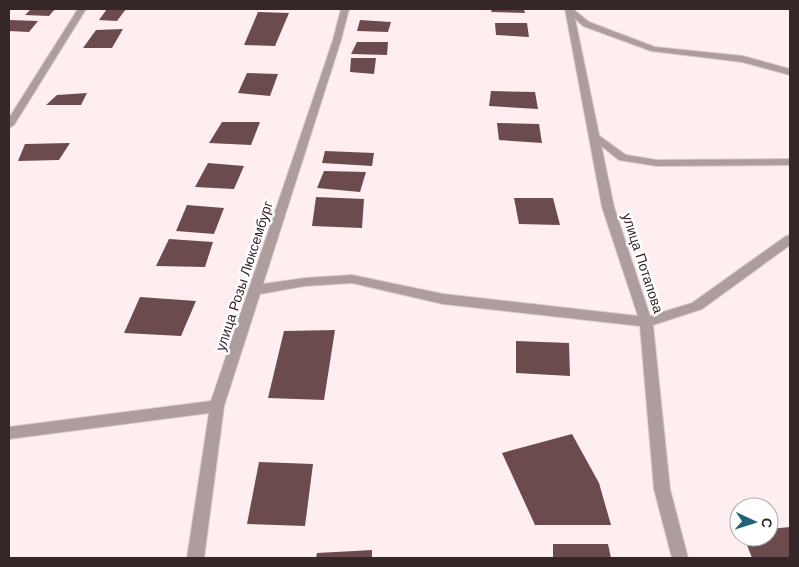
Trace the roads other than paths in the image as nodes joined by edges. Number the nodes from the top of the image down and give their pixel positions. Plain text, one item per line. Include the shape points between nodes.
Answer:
1 (82, 9) edge
2 (345, 9) edge
3 (569, 9) edge
4 (790, 72) edge
5 (9, 125) edge
6 (594, 135) junction
7 (790, 162) edge
8 (790, 239) edge
9 (255, 290) junction
10 (646, 322) junction
11 (217, 406) junction
12 (9, 434) edge
13 (196, 558) edge
14 (680, 558) edge

1 - 5 street
2 - 9 street, улица Розы Люксембург
3 - 4 street via 586,24 654,49 743,59
3 - 6 street, улица Потапова
6 - 7 street via 623,158 657,163
6 - 10 street, улица Потапова via 608,207
8 - 10 street via 697,306
9 - 10 street via 352,279 443,299
9 - 11 street, улица Розы Люксембург
10 - 14 street, улица Потапова via 662,489
11 - 12 street
11 - 13 street, улица Розы Люксембург

